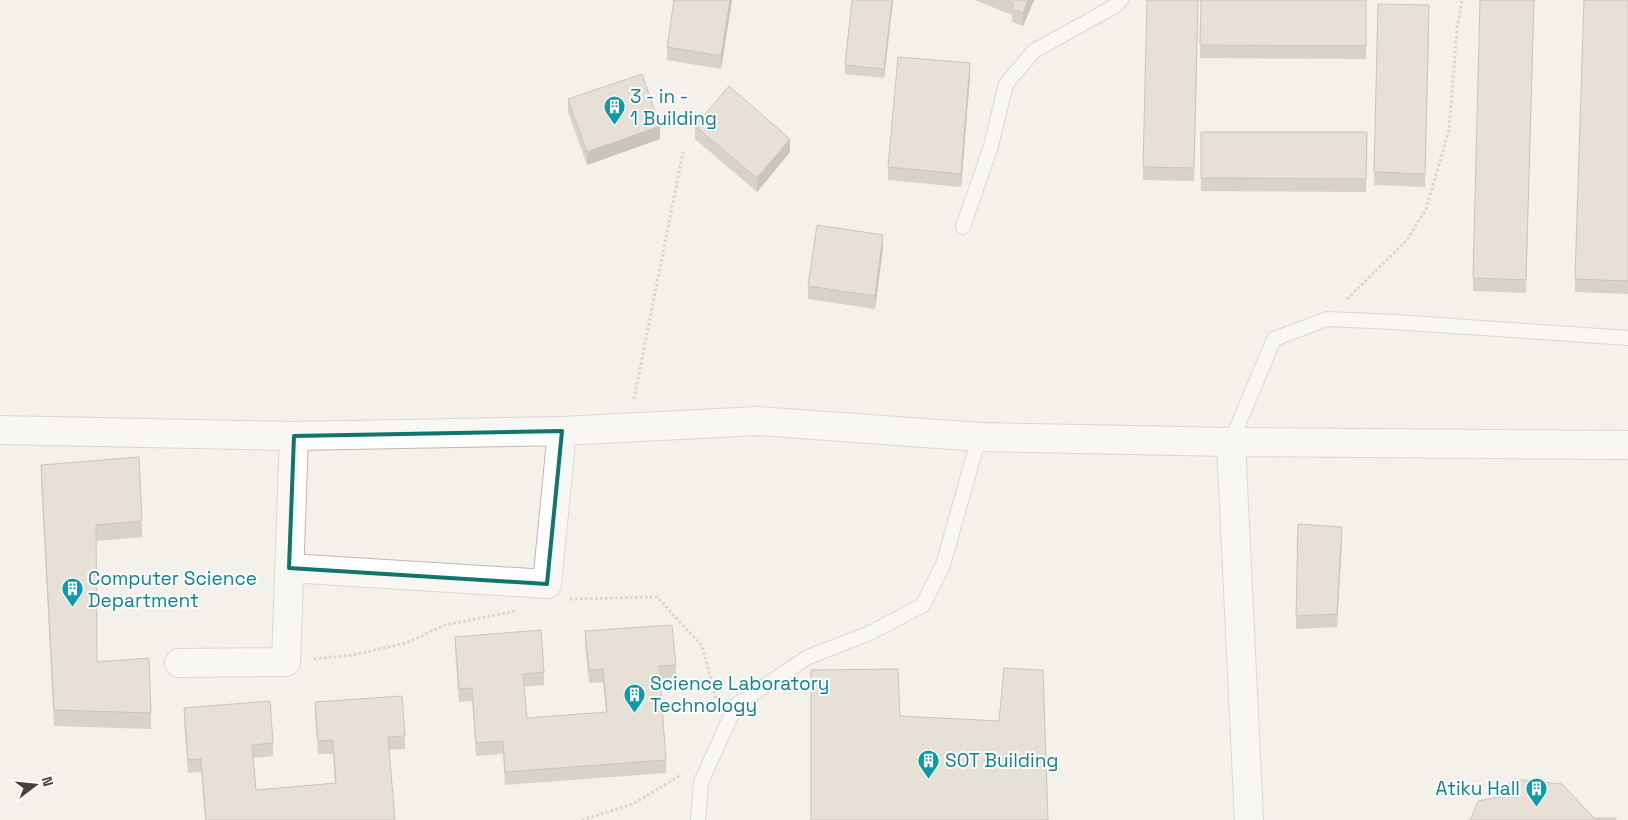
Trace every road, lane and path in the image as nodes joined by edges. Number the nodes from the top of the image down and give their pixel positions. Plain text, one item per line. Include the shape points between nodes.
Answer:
1 (1121, 0) edge
2 (1462, 0) edge
3 (683, 152) dead end
4 (963, 227) dead end
5 (1327, 319) junction
6 (1628, 338) edge
7 (628, 428) junction
8 (0, 430) edge
9 (562, 431) junction
10 (294, 436) junction
11 (979, 437) junction
12 (1231, 442) junction
13 (1628, 446) edge
14 (289, 568) junction
15 (565, 600) dead end
16 (517, 611) dead end
17 (286, 662) junction
18 (179, 663) dead end
19 (724, 732) junction
20 (710, 763) junction
21 (582, 820) edge
22 (698, 820) edge
23 (1249, 820) edge

1 - 4 lane via 1034,51 1006,84 991,146
2 - 5 path via 1449,130 1426,209 1407,240
3 - 7 path
5 - 6 lane
5 - 12 lane via 1274,339
7 - 9 street
7 - 11 street via 758,421
8 - 10 street
9 - 10 street
9 - 14 street via 547,584
10 - 14 street
11 - 12 street
11 - 19 lane via 943,565 923,605 870,634 808,656 736,705
12 - 13 street
12 - 23 street
14 - 17 street
15 - 19 path via 657,597 702,646
16 - 17 path via 445,625 406,643 353,655
17 - 18 street
19 - 20 lane
20 - 21 path via 686,772 633,804
20 - 22 lane via 701,782

